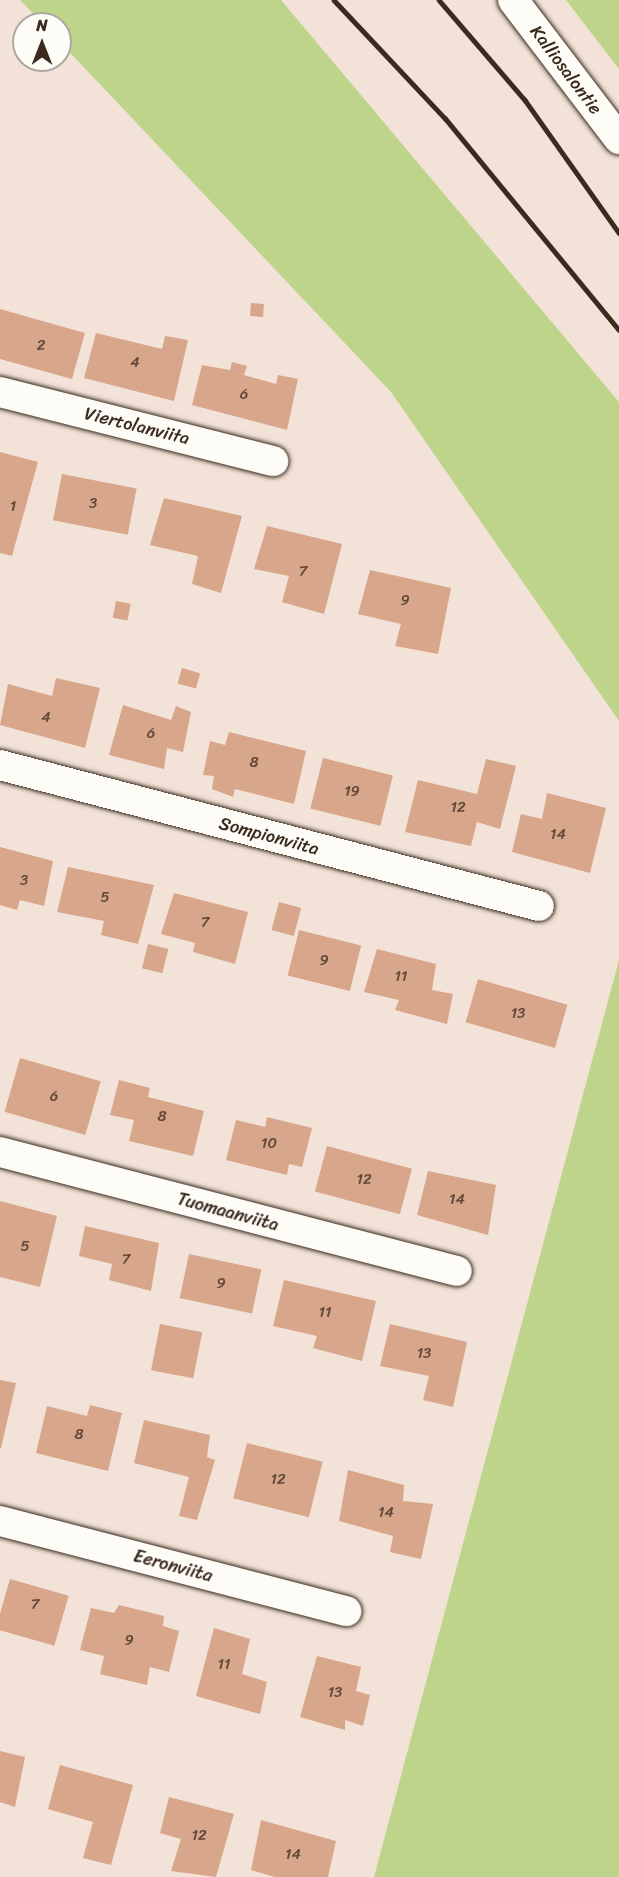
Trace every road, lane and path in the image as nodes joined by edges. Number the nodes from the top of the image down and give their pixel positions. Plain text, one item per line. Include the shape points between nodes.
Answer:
1 (513, 0) edge
2 (619, 139) edge
3 (0, 392) edge
4 (273, 461) dead end
5 (0, 765) edge
6 (539, 906) dead end
7 (0, 1152) edge
8 (457, 1271) dead end
9 (0, 1521) edge
10 (346, 1611) dead end

1 - 2 street, Kalliosalontie
3 - 4 street, Viertolanviita
5 - 6 street, Sompionviita
7 - 8 street, Tuomaanviita
9 - 10 street, Eeronviita

